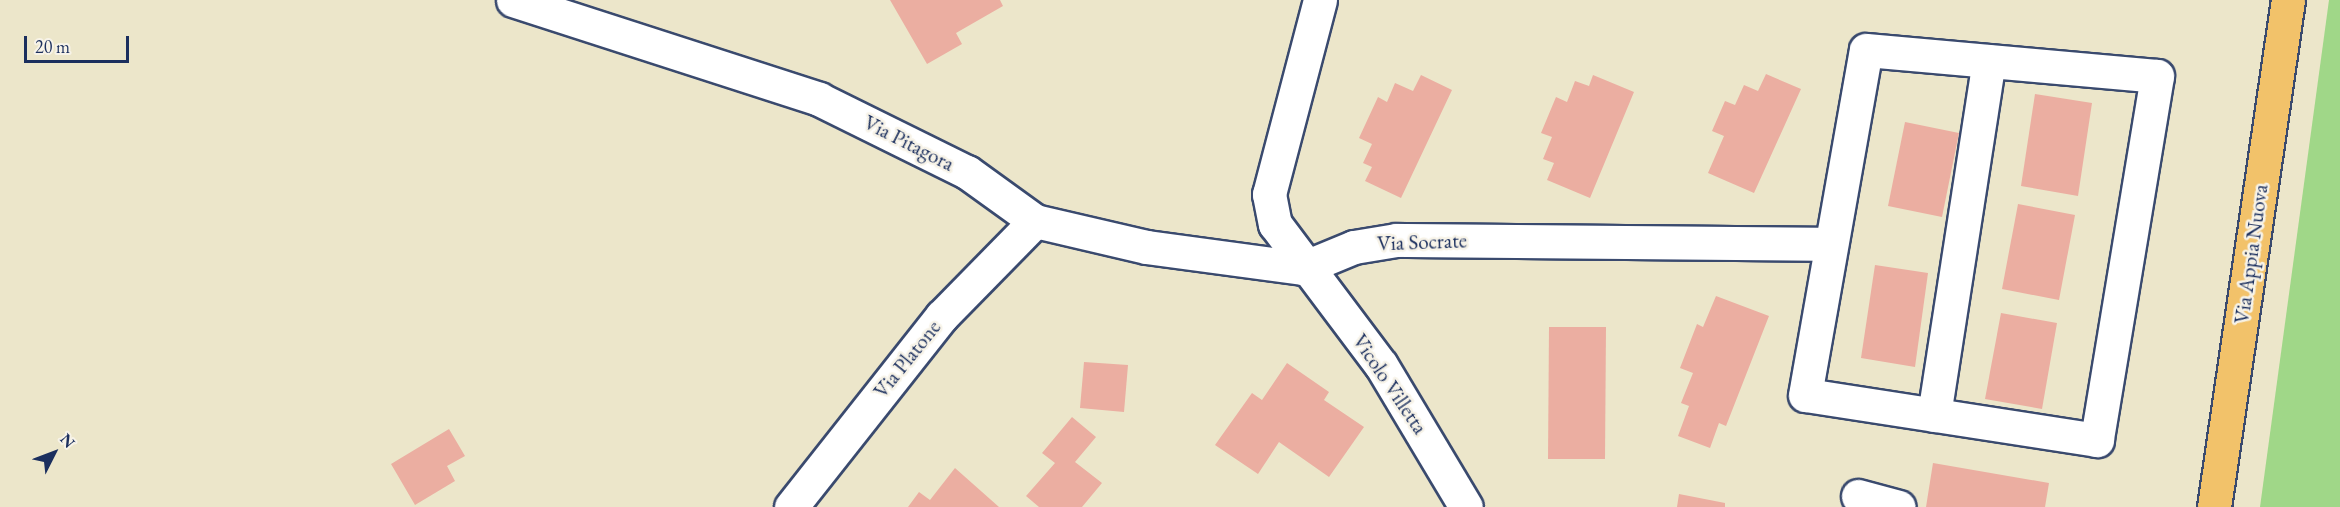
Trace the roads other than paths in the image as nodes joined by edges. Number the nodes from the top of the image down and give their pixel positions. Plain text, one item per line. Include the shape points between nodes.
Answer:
1 (513, 0) edge
2 (1320, 0) edge
3 (2288, 0) edge
4 (1989, 61) junction
5 (1035, 221) junction
6 (1828, 244) junction
7 (1303, 268) junction
8 (1934, 415) junction
9 (1858, 496) dead end
10 (791, 507) edge
11 (1466, 507) edge
12 (1899, 507) edge
13 (2214, 507) edge

1 - 5 street, Via Pitagora via 819,99 967,172
2 - 7 street via 1269,194 1275,224
3 - 13 main road, Via Appia Nuova
4 - 6 street via 1866,50
4 - 8 street
4 - 8 street via 2157,76 2097,440
5 - 7 street, Via Pitagora via 1148,247
5 - 10 street, Via Platone via 942,316
6 - 7 street, Via Socrate via 1396,240 1354,247
6 - 8 street via 1805,395
7 - 11 street, Vicolo Villetta via 1381,365
9 - 12 street

